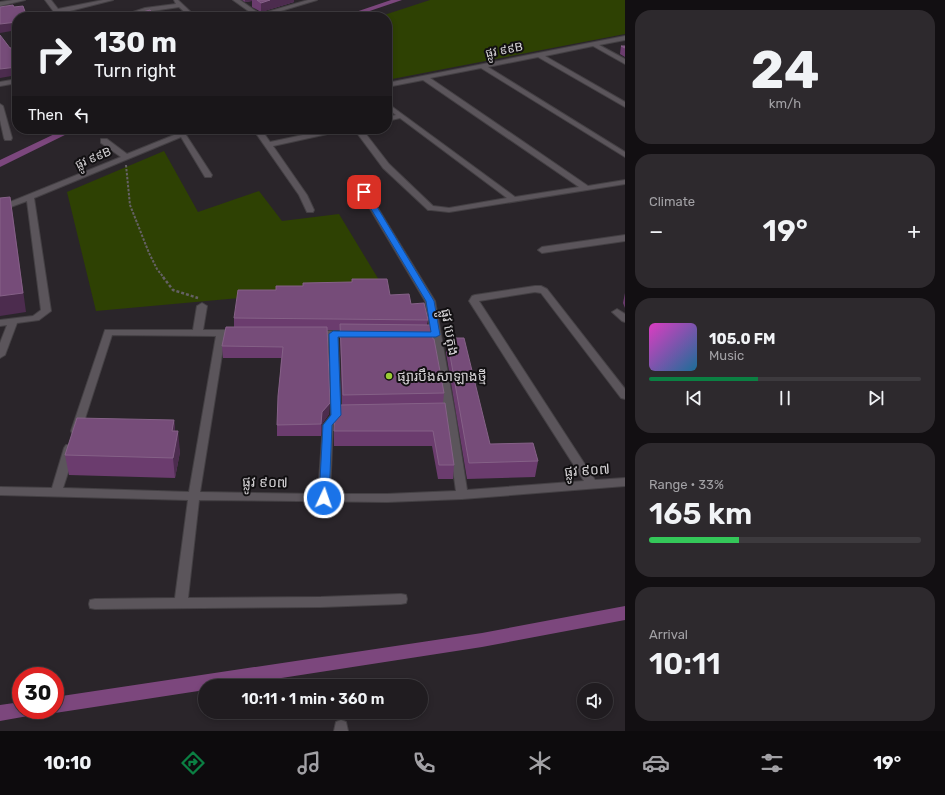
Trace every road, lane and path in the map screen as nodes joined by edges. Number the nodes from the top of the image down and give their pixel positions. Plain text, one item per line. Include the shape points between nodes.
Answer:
1 (22, 0) edge
2 (48, 0) edge
3 (94, 0) edge
4 (110, 0) edge
5 (175, 0) edge
6 (236, 0) edge
7 (314, 0) edge
8 (256, 3) edge
9 (0, 4) edge
10 (76, 4) dead end
11 (181, 6) junction
12 (244, 6) junction
13 (62, 11) joint
14 (138, 12) edge
15 (188, 12) edge
16 (252, 12) edge
17 (271, 12) edge
18 (625, 38) edge
19 (593, 44) junction
20 (539, 55) junction
21 (625, 62) edge
22 (482, 66) junction
23 (425, 78) junction
24 (12, 82) edge
25 (0, 84) edge
26 (392, 84) edge
27 (625, 105) edge
28 (0, 106) edge
29 (392, 109) edge
30 (401, 116) junction
31 (392, 118) edge
32 (182, 134) joint
33 (261, 134) edge
34 (317, 134) edge
35 (362, 134) edge
36 (8, 138) dead end
37 (104, 141) dead end
38 (268, 144) junction
39 (625, 155) edge
40 (126, 157) junction
41 (208, 175) dead end
42 (625, 182) edge
43 (586, 188) junction
44 (364, 192) dead end
45 (30, 197) junction
46 (514, 200) junction
47 (0, 209) edge
48 (310, 210) dead end
49 (625, 238) edge
50 (542, 250) dead end
51 (200, 302) joint
52 (618, 312) dead end
53 (625, 318) edge
54 (13, 322) junction
55 (0, 323) edge
56 (197, 332) junction
57 (221, 333) junction
58 (251, 333) edge
59 (303, 334) edge
60 (333, 334) junction
61 (365, 334) edge
62 (0, 355) edge
63 (625, 396) edge
64 (625, 482) edge
65 (592, 485) junction
66 (0, 491) edge
67 (56, 492) junction
68 (194, 495) junction
69 (462, 495) junction
70 (324, 498) junction
71 (401, 599) dead end
72 (181, 602) junction
73 (95, 604) dead end

1 - 9 street
2 - 13 street via 56,11
3 - 10 street
4 - 13 street
5 - 11 street
6 - 12 street
7 - 17 street
8 - 12 street
11 - 14 street
11 - 15 street
12 - 16 street
18 - 19 street, ផ្លូវ ៩៩B
19 - 20 street, ផ្លូវ ៩៩B
19 - 21 street
20 - 22 street, ផ្លូវ ៩៩B
20 - 27 street
22 - 23 street, ផ្លូវ ៩៩B
22 - 39 street
23 - 26 street, ផ្លូវ ៩៩B
23 - 43 street
24 - 25 street
28 - 36 street
29 - 30 street
30 - 31 street
30 - 46 street
32 - 40 street, ផ្លូវ ៩៩B
32 - 41 street
33 - 38 street
34 - 38 street
35 - 46 street via 386,166 431,208 449,210
37 - 40 street
38 - 48 street via 303,195
40 - 45 street, ផ្លូវ ៩៩B
40 - 51 path via 130,205 157,269 173,290
42 - 43 street
43 - 46 street
44 - 69 street, ផ្លូវ បេតុង via 430,301 432,335
45 - 47 street, ផ្លូវ ៩៩B
45 - 54 street via 46,311 36,318
49 - 50 street
51 - 56 street via 202,312
52 - 53 street
54 - 55 street
54 - 62 street
56 - 57 street
56 - 67 street via 108,332
57 - 58 street
57 - 68 street
59 - 60 street
60 - 61 street
60 - 70 street via 340,415 328,425
63 - 65 street via 544,290 475,298 474,301
64 - 65 street, ផ្លូវ ៩០៧
65 - 69 street, ផ្លូវ ៩០៧
66 - 67 street, ផ្លូវ ៩០៧
67 - 68 street, ផ្លូវ ៩០៧
68 - 70 street, ផ្លូវ ៩០៧
68 - 72 street
69 - 70 street, ផ្លូវ ៩០៧
71 - 72 street
72 - 73 street

